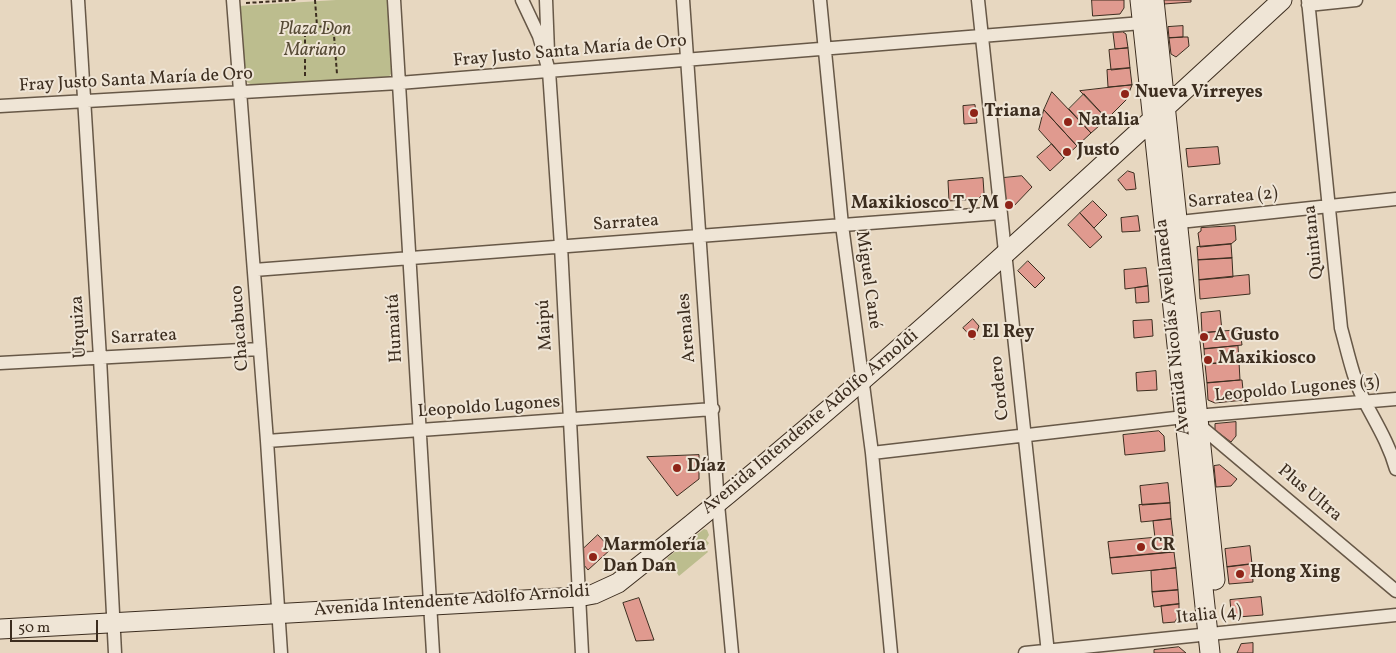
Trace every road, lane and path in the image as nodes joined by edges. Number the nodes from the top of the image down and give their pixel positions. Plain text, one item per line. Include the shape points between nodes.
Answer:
1 (78, 0) edge
2 (297, 0) edge
3 (315, 0) edge
4 (394, 0) edge
5 (522, 0) edge
6 (546, 0) edge
7 (683, 0) edge
8 (820, 0) edge
9 (978, 0) edge
10 (1140, 0) edge
11 (1154, 0) edge
12 (1282, 0) edge
13 (1356, 0) edge
14 (233, 2) edge
15 (1308, 2) edge
16 (1142, 22) junction
17 (317, 26) junction
18 (982, 35) junction
19 (825, 48) junction
20 (687, 60) junction
21 (549, 71) junction
22 (399, 83) junction
23 (338, 87) junction
24 (305, 89) junction
25 (239, 93) junction
26 (84, 101) junction
27 (0, 106) edge
28 (1159, 114) junction
29 (1396, 199) edge
30 (1329, 206) junction
31 (1000, 213) junction
32 (1170, 223) junction
33 (842, 225) junction
34 (698, 236) junction
35 (560, 246) junction
36 (1005, 256) junction
37 (409, 259) junction
38 (254, 270) junction
39 (260, 349) junction
40 (100, 358) junction
41 (0, 364) edge
42 (863, 381) junction
43 (1396, 399) edge
44 (1365, 402) junction
45 (713, 409) junction
46 (1193, 419) junction
47 (568, 421) junction
48 (420, 430) junction
49 (1024, 434) junction
50 (267, 441) junction
51 (872, 454) junction
52 (1396, 469) edge
53 (718, 504) junction
54 (1396, 591) edge
55 (578, 597) junction
56 (429, 606) junction
57 (278, 613) junction
58 (1396, 615) edge
59 (113, 623) junction
60 (0, 629) edge
61 (1214, 634) junction
62 (1047, 652) edge
63 (115, 653) edge
64 (280, 653) edge
65 (432, 653) edge
66 (582, 653) edge
67 (732, 653) edge
68 (891, 653) edge
69 (1025, 653) edge
70 (1210, 653) edge
71 (1223, 653) edge

1 - 26 street, Urquiza
2 - 14 path
3 - 17 path
4 - 22 street, Humaitá
5 - 21 street, Maipú via 539,36
6 - 21 street
7 - 20 street, Arenales
8 - 19 street, Miguel Cané
9 - 18 street, Cordero
10 - 16 main road, Avenida Nicolás Avellaneda
11 - 28 main road, Avenida Nicolás Avellaneda
12 - 28 main road, Avenida Intendente Adolfo Arnoldi
13 - 15 street
14 - 25 street, Chacabuco
15 - 30 street, Quintana
16 - 18 street, Fray Justo Santa María de Oro
16 - 28 main road, Avenida Nicolás Avellaneda
17 - 23 path via 326,27 334,35
17 - 24 path via 309,30 303,40
18 - 19 street, Fray Justo Santa María de Oro
18 - 31 street, Cordero
19 - 20 street, Fray Justo Santa María de Oro
19 - 33 street, Miguel Cané
20 - 21 street, Fray Justo Santa María de Oro
20 - 34 street, Arenales
21 - 22 street, Fray Justo Santa María de Oro
21 - 35 street, Maipú
22 - 23 street, Fray Justo Santa María de Oro
22 - 37 street, Humaitá
23 - 24 street, Fray Justo Santa María de Oro
24 - 25 street, Fray Justo Santa María de Oro
25 - 26 street, Fray Justo Santa María de Oro
25 - 38 street, Chacabuco
26 - 27 street, Fray Justo Santa María de Oro
26 - 40 street, Urquiza
28 - 32 main road, Avenida Nicolás Avellaneda
28 - 36 main road, Avenida Intendente Adolfo Arnoldi
29 - 30 street, Sarratea (2)
30 - 32 street, Sarratea (2)
30 - 44 street, Quintana via 1341,328
31 - 33 street, Sarratea
31 - 36 street, Cordero
32 - 46 main road, Avenida Nicolás Avellaneda
33 - 34 street, Sarratea
33 - 42 street, Miguel Cané
34 - 35 street, Sarratea
34 - 45 street, Arenales
35 - 37 street, Sarratea
35 - 47 street, Maipú
36 - 42 main road, Avenida Intendente Adolfo Arnoldi
36 - 49 street, Cordero
37 - 38 street, Sarratea
37 - 48 street, Humaitá
38 - 39 street, Chacabuco
39 - 40 street, Sarratea
39 - 50 street, Chacabuco
40 - 41 street, Sarratea
40 - 59 street, Urquiza
42 - 51 street, Miguel Cané
42 - 53 main road, Avenida Intendente Adolfo Arnoldi
43 - 44 street, Leopoldo Lugones (3)
44 - 46 street, Leopoldo Lugones (3)
44 - 52 street, Quintana via 1390,446
45 - 47 street, Leopoldo Lugones
45 - 53 street, Arenales
46 - 49 street, Leopoldo Lugones (3)
46 - 54 street, Plus Ultra
46 - 61 main road, Avenida Nicolás Avellaneda
47 - 48 street, Leopoldo Lugones
47 - 55 street, Maipú
48 - 50 street, Leopoldo Lugones
48 - 56 street, Humaitá
49 - 51 street, Leopoldo Lugones (3)
49 - 62 street, Cordero
50 - 57 street, Chacabuco
51 - 68 street, Miguel Cané
53 - 55 main road, Avenida Intendente Adolfo Arnoldi via 618,582 594,594
53 - 67 street, Arenales
55 - 56 main road, Avenida Intendente Adolfo Arnoldi
55 - 66 street, Maipú
56 - 57 main road, Avenida Intendente Adolfo Arnoldi
56 - 65 street, Humaitá
57 - 59 main road, Avenida Intendente Adolfo Arnoldi
57 - 64 street, Chacabuco
58 - 61 street, Italia (4)
59 - 60 main road, Avenida Intendente Adolfo Arnoldi
59 - 63 street, Urquiza
61 - 62 street, Italia (4)
61 - 70 main road, Avenida Nicolás Avellaneda
61 - 71 main road, Avenida Nicolás Avellaneda
62 - 69 street, Italia (4)

